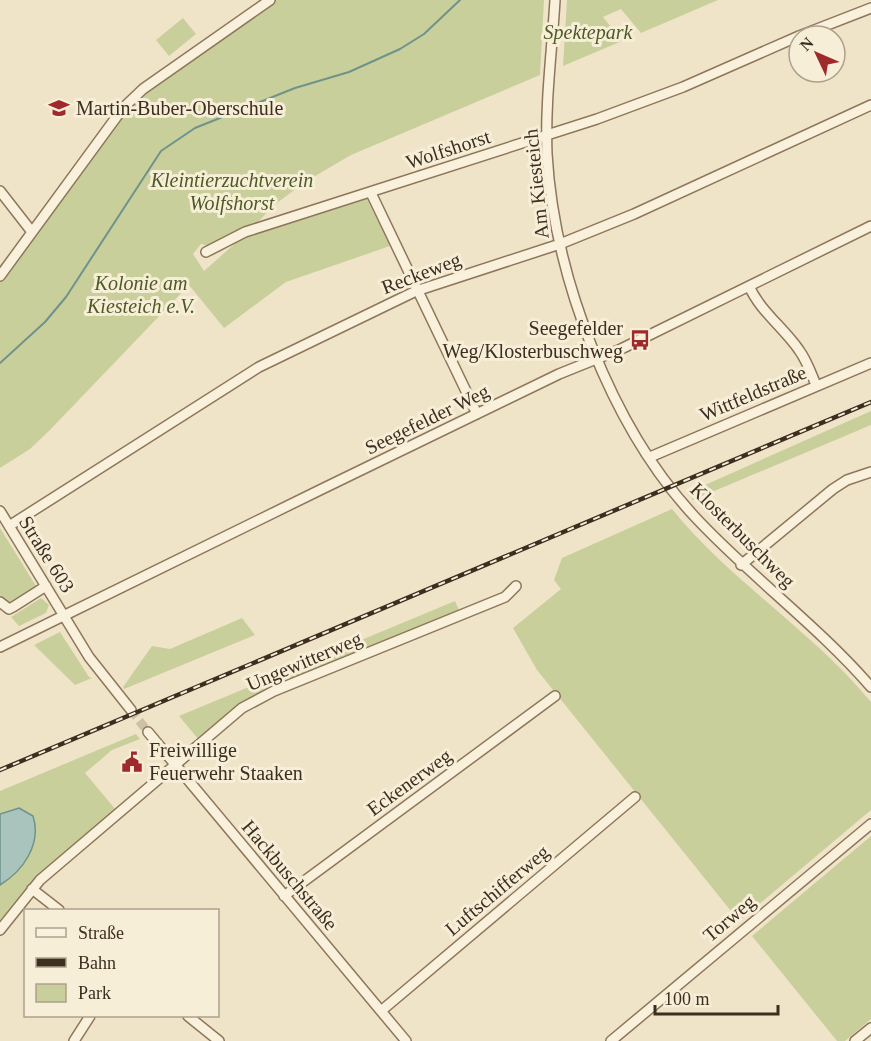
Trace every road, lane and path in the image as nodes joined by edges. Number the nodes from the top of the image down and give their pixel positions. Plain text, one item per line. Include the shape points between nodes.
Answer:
1 (270, 0) edge
2 (555, 0) edge
3 (871, 8) edge
4 (830, 24) edge
5 (787, 41) edge
6 (871, 105) edge
7 (547, 136) junction
8 (0, 191) edge
9 (371, 193) junction
10 (871, 226) edge
11 (32, 232) junction
12 (560, 244) junction
13 (206, 252) dead end
14 (0, 276) edge
15 (748, 286) junction
16 (416, 291) junction
17 (597, 359) junction
18 (871, 363) edge
19 (816, 385) junction
20 (477, 414) junction
21 (650, 457) junction
22 (871, 472) edge
23 (0, 511) edge
24 (9, 526) junction
25 (741, 565) junction
26 (46, 586) junction
27 (516, 586) dead end
28 (0, 602) edge
29 (64, 616) junction
30 (0, 647) edge
31 (871, 687) edge
32 (555, 696) dead end
33 (131, 710) tunnel mouth
34 (148, 732) tunnel mouth
35 (174, 765) junction
36 (635, 797) dead end
37 (871, 824) edge
38 (32, 889) junction
39 (284, 896) junction
40 (58, 909) edge
41 (0, 930) edge
42 (381, 1011) junction
43 (89, 1017) edge
44 (189, 1017) edge
45 (871, 1028) edge
46 (74, 1041) edge
47 (219, 1041) edge
48 (406, 1041) edge
49 (611, 1041) edge
50 (855, 1041) edge

1 - 11 street via 128,103
2 - 7 street, Am Kiesteich
3 - 4 street, Wolfshorst
5 - 7 street, Wolfshorst via 683,87
6 - 12 street, Reckeweg
7 - 9 street, Wolfshorst
7 - 12 street, Am Kiesteich
8 - 11 street
9 - 13 street, Wolfshorst via 245,232
9 - 16 street
10 - 15 street, Seegefelder Weg
11 - 14 street
12 - 16 street, Reckeweg
12 - 17 street, Am Kiesteich
15 - 17 street, Seegefelder Weg
15 - 19 street via 801,353
16 - 20 street
16 - 24 street, Reckeweg via 259,367
17 - 20 street, Seegefelder Weg
17 - 21 street, Klosterbuschweg
18 - 19 street, Wittfeldstraße
19 - 21 street, Wittfeldstraße
20 - 29 street, Seegefelder Weg
21 - 25 street, Klosterbuschweg via 694,516
22 - 25 street via 833,489
23 - 24 street, Straße 603
24 - 26 street, Straße 603
25 - 31 street, Klosterbuschweg via 830,643
26 - 28 street via 9,609
26 - 29 street, Straße 603
27 - 35 street, Ungewitterweg via 505,597 259,698 231,716
29 - 30 street, Seegefelder Weg
29 - 33 street via 89,657
32 - 39 street, Eckenerweg
34 - 35 street, Hackbuschstraße
35 - 38 street, Ungewitterweg
35 - 39 street, Hackbuschstraße
36 - 42 street, Luftschifferweg
37 - 49 street, Torweg
38 - 40 street
38 - 41 street, Ungewitterweg
39 - 42 street, Hackbuschstraße
42 - 48 street, Hackbuschstraße
43 - 46 street
44 - 47 street
45 - 50 street

